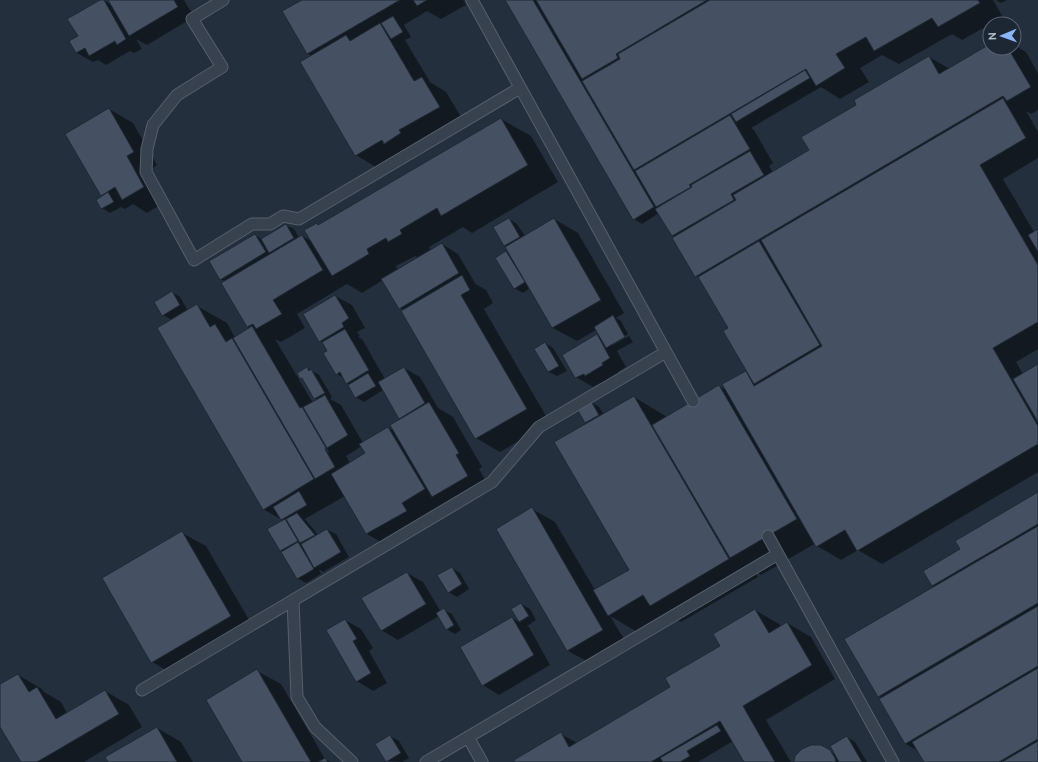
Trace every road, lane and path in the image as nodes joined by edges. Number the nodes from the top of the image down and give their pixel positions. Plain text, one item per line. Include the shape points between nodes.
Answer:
1 (223, 0) edge
2 (472, 0) edge
3 (520, 88) junction
4 (666, 352) junction
5 (693, 401) dead end
6 (768, 536) dead end
7 (778, 554) junction
8 (293, 601) junction
9 (142, 690) dead end
10 (468, 737) junction
11 (352, 762) edge
12 (426, 762) edge
13 (482, 762) edge
14 (893, 762) edge

1 - 3 lane via 192,19 222,67 178,95 153,124 147,149 146,172 194,260 252,224 270,224 283,216 299,219
2 - 3 lane
3 - 4 lane
4 - 5 lane
4 - 8 lane via 540,427 492,482
6 - 7 lane
7 - 10 lane
7 - 14 lane
8 - 9 lane
8 - 11 lane via 298,697 315,727
10 - 12 lane
10 - 13 lane

